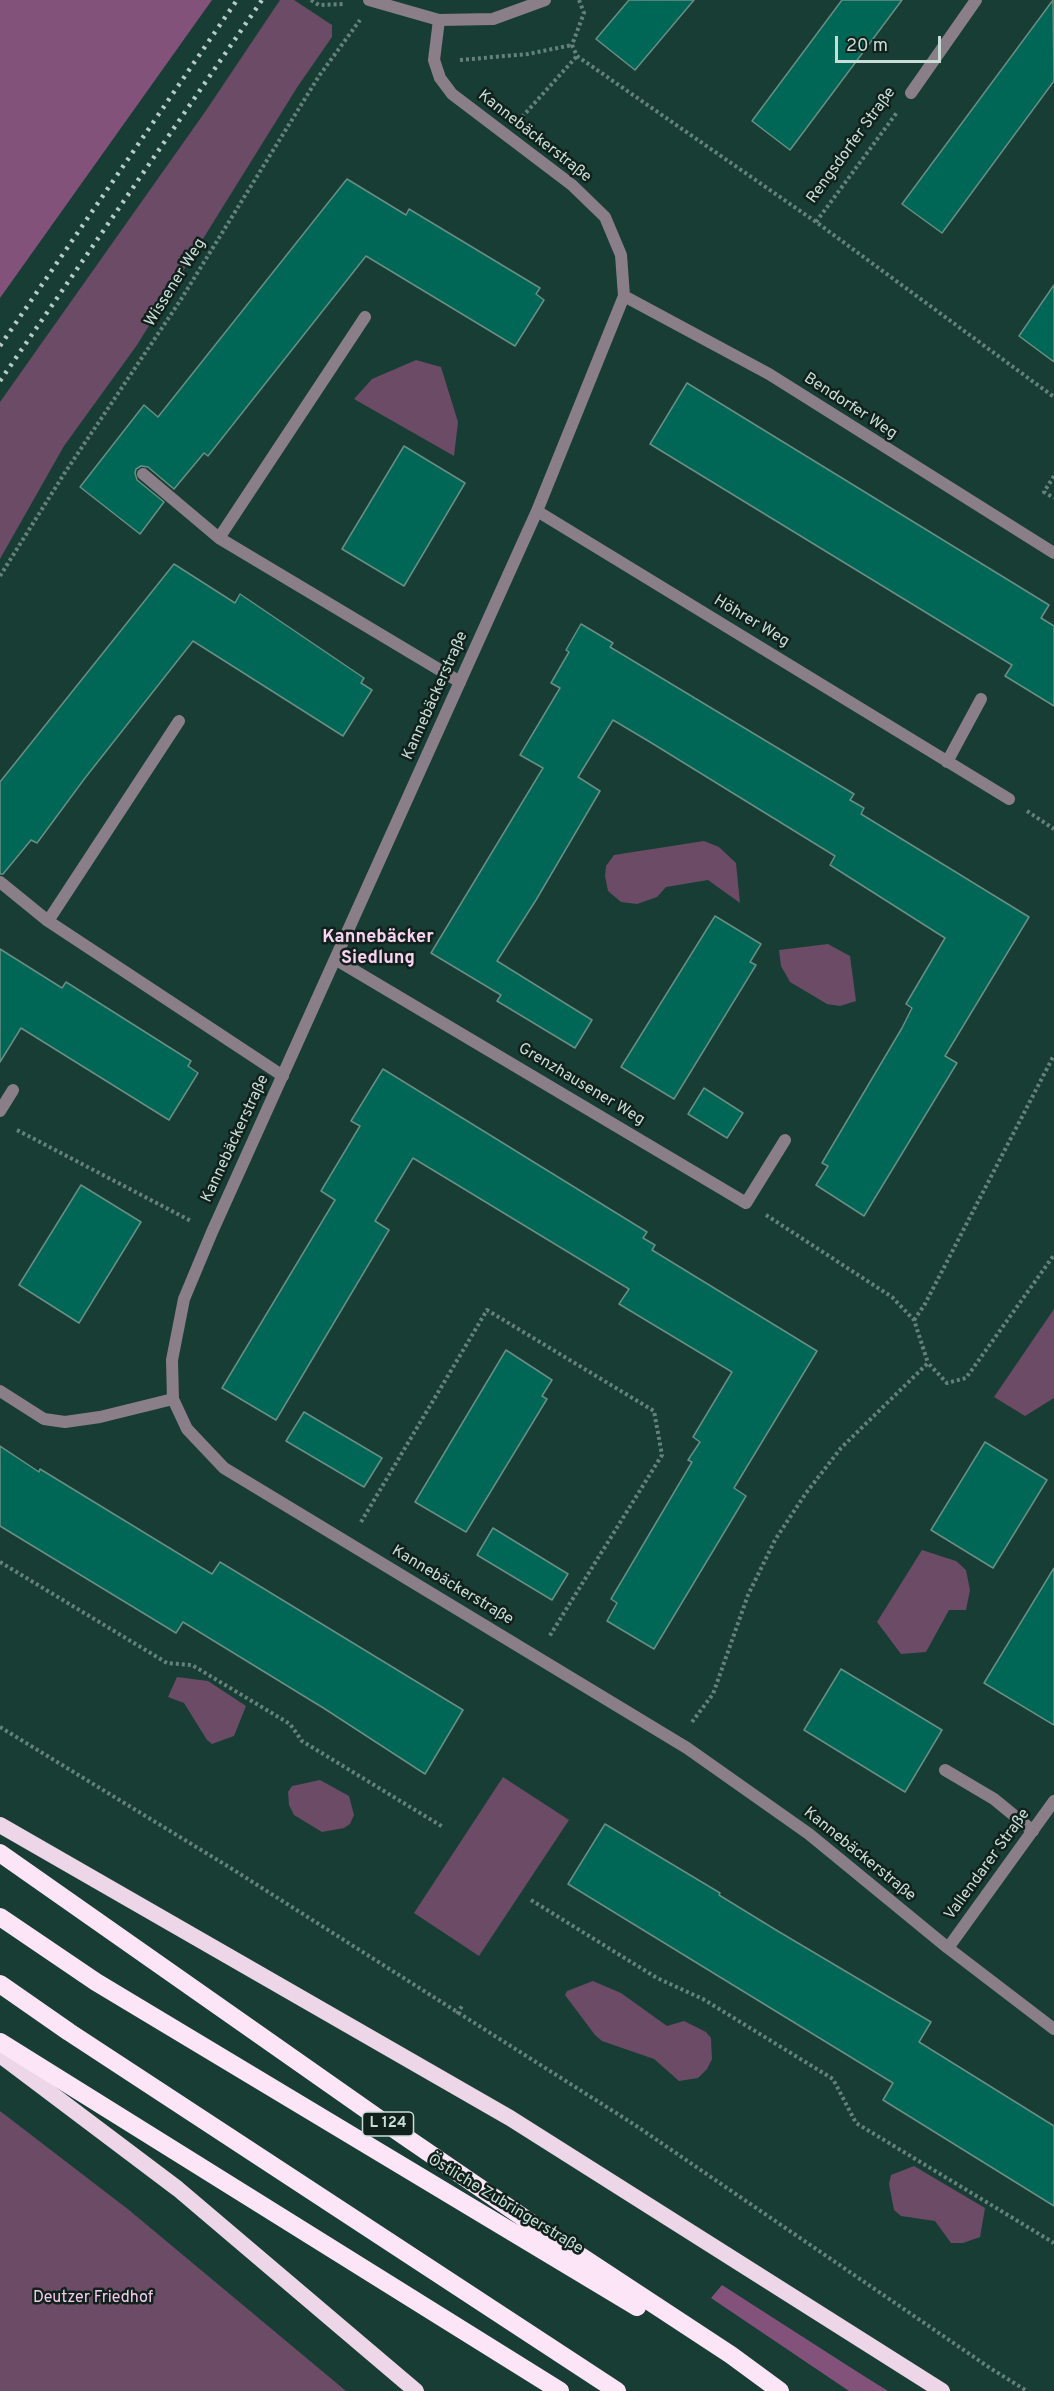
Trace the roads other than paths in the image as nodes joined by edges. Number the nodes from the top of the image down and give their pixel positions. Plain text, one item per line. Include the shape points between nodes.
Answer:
1 (545, 0) edge
2 (976, 0) edge
3 (371, 1) edge
4 (439, 20) junction
5 (911, 93) road end
6 (624, 296) junction
7 (365, 317) dead end
8 (143, 474) dead end
9 (537, 511) junction
10 (219, 538) junction
11 (1054, 553) edge
12 (460, 682) junction
13 (981, 699) dead end
14 (179, 721) dead end
15 (947, 762) junction
16 (1009, 799) road end
17 (0, 882) edge
18 (48, 921) junction
19 (335, 959) junction
20 (283, 1076) junction
21 (13, 1090) dead end
22 (0, 1111) edge
23 (785, 1140) dead end
24 (0, 1391) edge
25 (173, 1399) junction
26 (945, 1770) dead end
27 (1054, 1801) edge
28 (0, 1825) edge
29 (1033, 1831) junction
30 (0, 1853) edge
31 (0, 1917) edge
32 (948, 1948) junction
33 (0, 1984) edge
34 (1054, 2029) edge
35 (0, 2042) edge
36 (0, 2055) edge
37 (416, 2391) edge
38 (560, 2391) edge
39 (617, 2391) edge
40 (778, 2391) edge
41 (942, 2391) edge

1 - 4 street via 493,19
2 - 5 street, Rengsdorfer Straße
3 - 4 street
4 - 6 street, Kannebäckerstraße via 434,60 440,78 452,94 572,185 605,217 621,255
6 - 9 street, Kannebäckerstraße
6 - 11 street, Bendorfer Weg via 769,374
7 - 10 street
8 - 10 street
9 - 12 street, Kannebäckerstraße
9 - 15 street, Höhrer Weg
10 - 12 street
12 - 19 street, Kannebäckerstraße
13 - 15 street
14 - 18 street
15 - 16 street, Höhrer Weg
17 - 18 street
18 - 20 street
19 - 20 street, Kannebäckerstraße
19 - 23 street, Grenzhausener Weg via 746,1203
20 - 25 street, Kannebäckerstraße via 184,1299 172,1360
21 - 22 street
24 - 25 street via 45,1419 65,1422
25 - 32 street, Kannebäckerstraße via 187,1429 224,1468 678,1742 809,1834
26 - 29 street via 994,1799
27 - 29 street, Vallendarer Straße
28 - 41 highway via 510,2118
29 - 32 street, Vallendarer Straße
30 - 40 highway, L 124
31 - 40 highway, Östliche Zubringerstraße / L 124 via 96,1982
32 - 34 street, Kannebäckerstraße
33 - 39 highway
35 - 38 highway
36 - 37 highway via 178,2189

